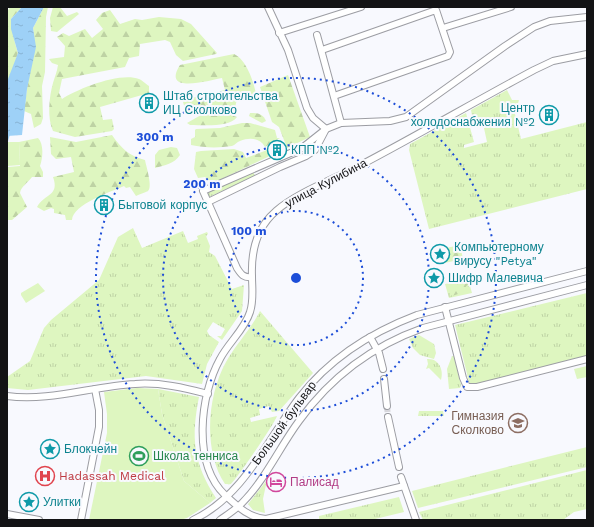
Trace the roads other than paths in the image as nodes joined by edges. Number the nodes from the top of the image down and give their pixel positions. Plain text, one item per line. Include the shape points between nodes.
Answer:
1 (268, 7) edge
2 (361, 7) edge
3 (511, 7) edge
4 (587, 17) edge
5 (443, 28) junction
6 (279, 33) junction
7 (317, 35) dead end
8 (322, 50) junction
9 (587, 54) edge
10 (334, 96) junction
11 (341, 123) junction
12 (326, 129) junction
13 (283, 156) junction
14 (267, 163) junction
15 (287, 164) junction
16 (271, 171) junction
17 (208, 202) junction
18 (587, 271) edge
19 (252, 277) junction
20 (587, 285) edge
21 (445, 307) junction
22 (448, 320) junction
23 (370, 337) junction
24 (377, 349) junction
25 (587, 359) edge
26 (383, 369) dead end
27 (384, 380) dead end
28 (95, 389) junction
29 (208, 394) junction
30 (7, 396) edge
31 (387, 406) tunnel mouth
32 (388, 417) tunnel mouth
33 (399, 467) dead end
34 (401, 477) dead end
35 (404, 486) junction
36 (227, 496) junction
37 (238, 507) junction
38 (7, 514) edge
39 (38, 520) edge
40 (81, 520) edge
41 (193, 520) edge
42 (220, 520) edge
43 (416, 520) edge

1 - 6 street
2 - 6 street
3 - 5 street
4 - 11 street via 550,21 534,27 406,117 390,121
5 - 8 street via 438,12 434,10
5 - 10 street via 450,52 448,56
6 - 12 street via 288,50 307,108 313,118
7 - 8 street
8 - 10 street
9 - 19 street, улица Кулибина via 553,61 534,70 281,206 263,225 256,240 252,258
10 - 11 street
11 - 12 street
12 - 13 street via 302,148
12 - 15 street via 315,150
13 - 14 street
13 - 15 street
14 - 16 street
14 - 17 street via 203,191
15 - 16 street
16 - 17 street
17 - 19 street via 236,268 242,276
18 - 21 street, Большой бульвар
19 - 29 street, улица Кулибина via 250,315 220,358
20 - 22 street, Большой бульвар
21 - 22 street
21 - 23 street, Большой бульвар via 400,321
22 - 24 street, Большой бульвар via 401,336
22 - 25 street via 467,387 478,387
23 - 24 street
23 - 36 street, Большой бульвар via 333,364 311,385 285,417 242,481
24 - 26 street
24 - 37 street, Большой бульвар via 345,371 315,400 254,490
27 - 31 street
28 - 29 street via 156,384
28 - 30 street via 42,396
28 - 40 street via 99,427
29 - 36 street, улица Кулибина via 203,428 204,453 210,473
32 - 33 street
34 - 35 street
35 - 37 street, улица Кулибина via 271,519 256,518
35 - 43 street
36 - 37 street, улица Кулибина
36 - 41 street, Большой бульвар
37 - 42 street, Большой бульвар
38 - 39 street

